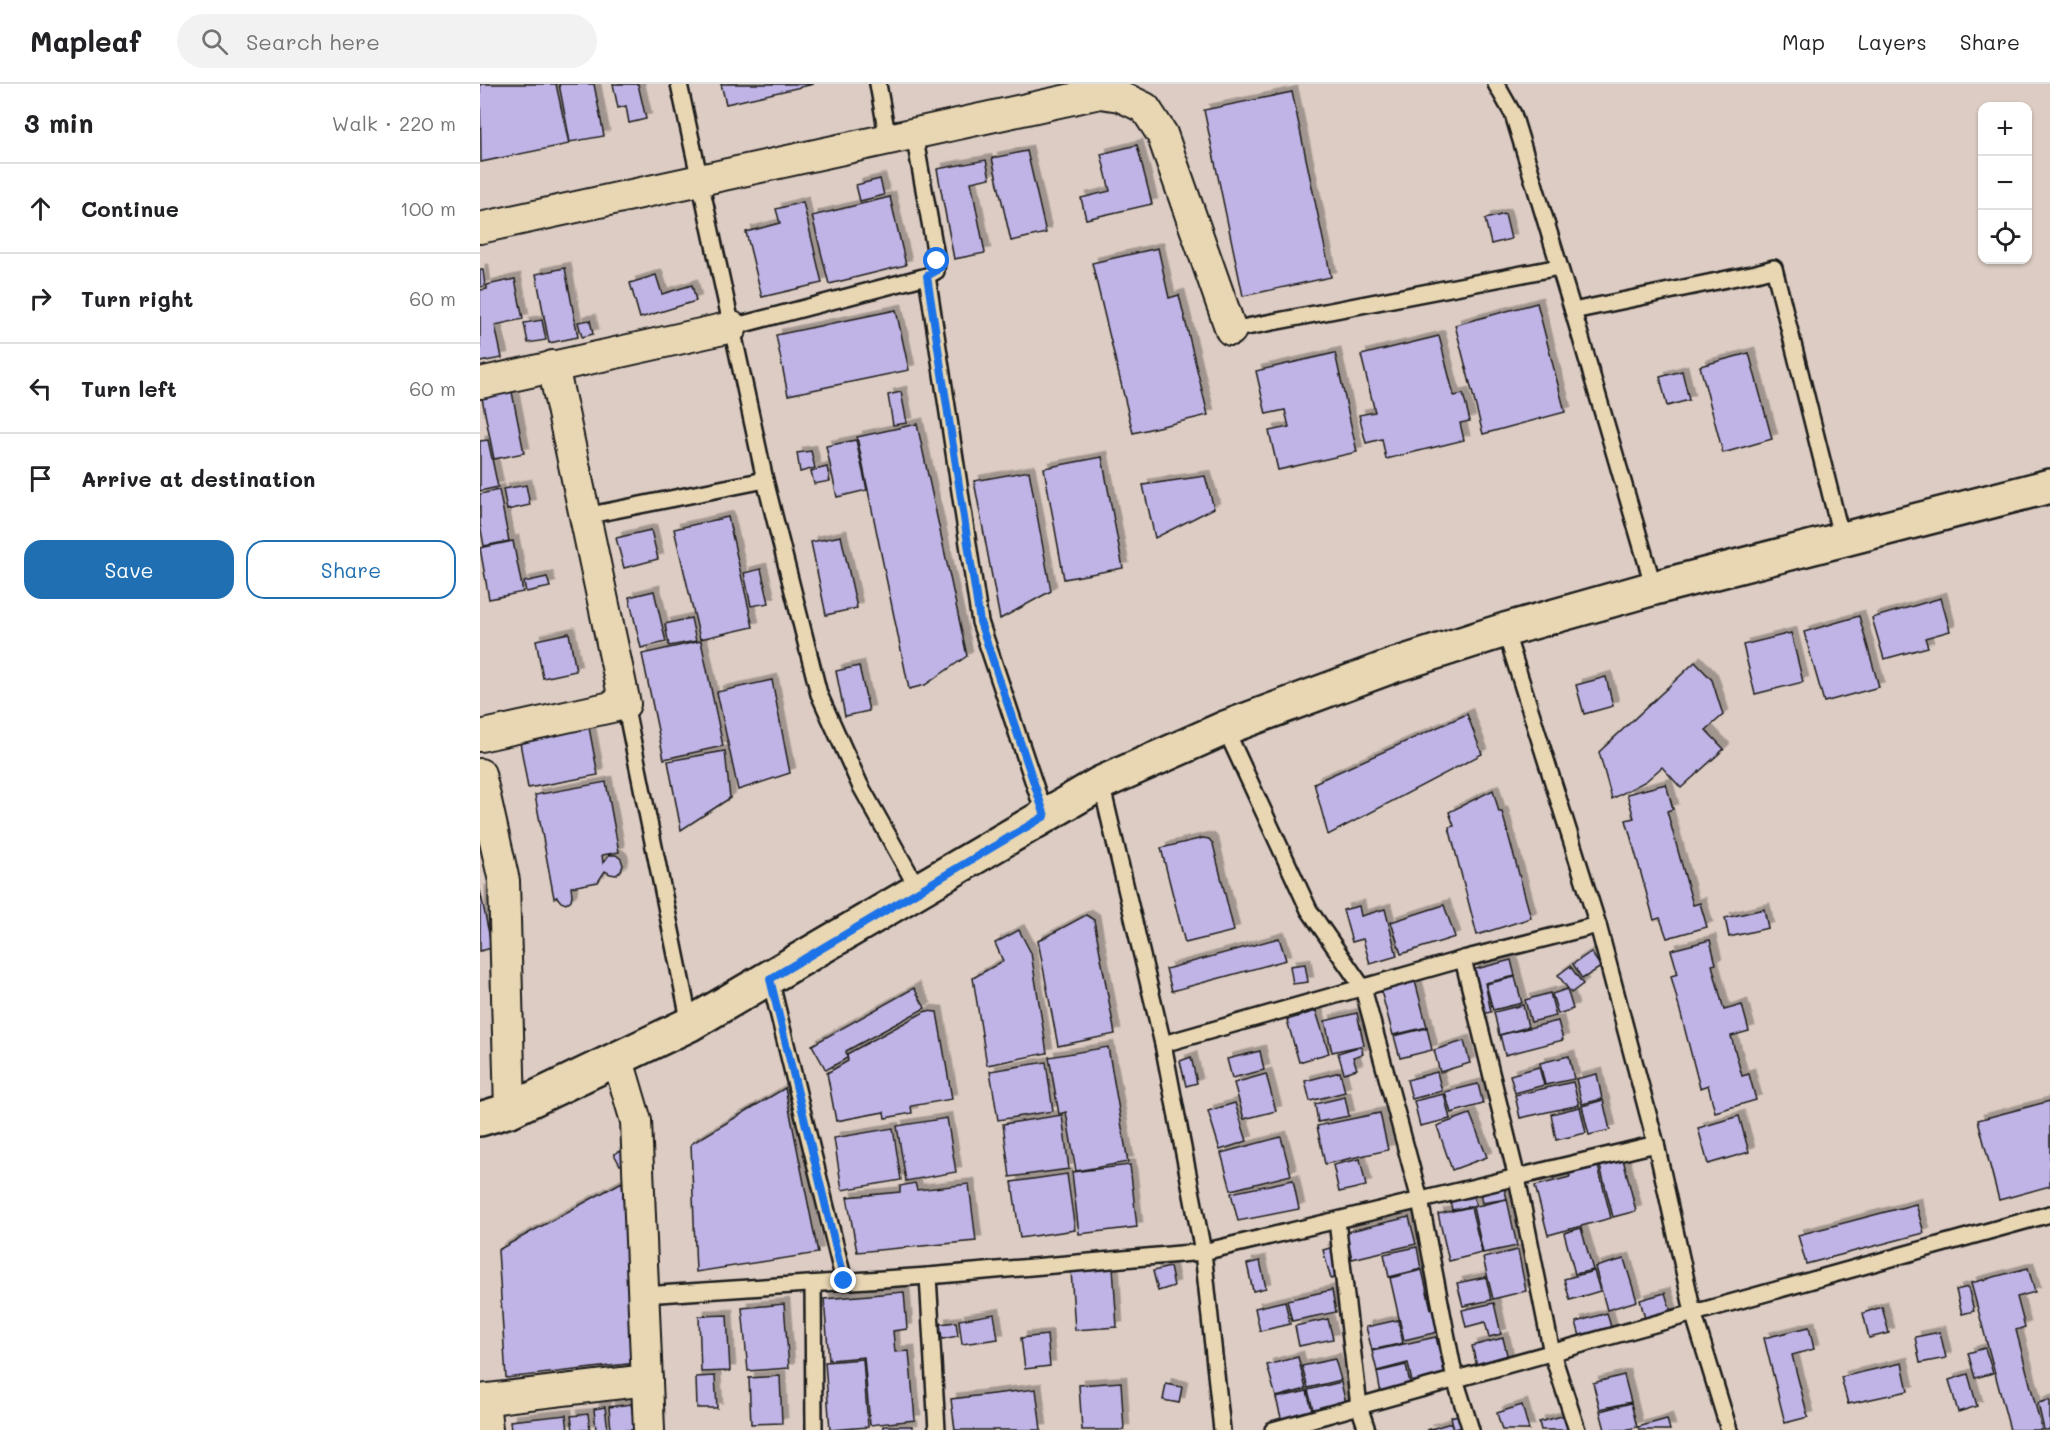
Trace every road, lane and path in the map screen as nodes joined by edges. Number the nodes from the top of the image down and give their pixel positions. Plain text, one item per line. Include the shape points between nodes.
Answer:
1 (679, 84) edge
2 (878, 84) edge
3 (1496, 84) edge
4 (901, 137) junction
5 (700, 180) junction
6 (480, 228) edge
7 (1559, 267) junction
8 (927, 276) junction
9 (1573, 311) junction
10 (732, 327) junction
11 (1231, 330) joint
12 (553, 366) junction
13 (480, 383) edge
14 (765, 480) junction
15 (2050, 486) edge
16 (585, 516) junction
17 (1842, 540) junction
18 (1654, 588) junction
19 (1505, 630) junction
20 (625, 704) junction
21 (1225, 728) junction
22 (480, 736) edge
23 (480, 774) edge
24 (1101, 783) junction
25 (1045, 816) junction
26 (918, 890) junction
27 (1598, 925) junction
28 (1463, 959) junction
29 (770, 979) junction
30 (1363, 988) junction
31 (690, 1024) junction
32 (1163, 1044) junction
33 (618, 1060) junction
34 (495, 1114) edge
35 (1656, 1144) junction
36 (1517, 1178) junction
37 (1420, 1200) junction
38 (2050, 1215) edge
39 (1337, 1221) junction
40 (1203, 1252) junction
41 (928, 1276) junction
42 (844, 1281) junction
43 (813, 1284) junction
44 (644, 1294) junction
45 (1693, 1312) junction
46 (1552, 1353) junction
47 (1455, 1379) junction
48 (647, 1380) junction
49 (482, 1400) edge
50 (1359, 1406) junction
51 (487, 1430) edge
52 (649, 1430) edge
53 (814, 1430) edge
54 (937, 1430) edge
55 (1222, 1430) edge
56 (1272, 1430) edge
57 (1367, 1430) edge
58 (1471, 1430) edge
59 (1577, 1430) edge
60 (1729, 1430) edge

1 - 5 lane
2 - 4 lane
3 - 7 lane via 1512,114
4 - 5 street
4 - 8 lane via 937,261 936,271
4 - 11 street via 1100,93 1120,96 1145,108 1162,134
5 - 6 street
5 - 10 lane
7 - 9 lane
7 - 11 lane
8 - 10 lane
8 - 25 lane via 980,622
9 - 17 lane via 1774,268
9 - 18 lane
10 - 12 street
10 - 14 lane
12 - 13 street
12 - 16 street
14 - 16 lane
14 - 26 lane via 819,694 860,786
15 - 17 street
16 - 20 street
17 - 18 street
18 - 19 street
19 - 21 street via 1392,666
19 - 27 lane
20 - 22 street
20 - 31 lane
21 - 24 street
21 - 30 lane via 1309,910
23 - 34 street via 504,881
24 - 25 street
24 - 32 lane
25 - 26 street
26 - 29 street
27 - 28 lane
27 - 35 lane
28 - 30 lane
28 - 36 lane
29 - 31 street
29 - 42 lane
30 - 32 lane
30 - 37 lane
31 - 33 street
32 - 40 lane
33 - 34 street
33 - 44 street via 636,1121
35 - 36 lane
35 - 45 lane
36 - 37 lane
36 - 46 lane
37 - 39 lane
37 - 47 lane
38 - 45 lane
39 - 40 lane
39 - 50 lane
40 - 41 lane
40 - 55 lane
41 - 42 lane
41 - 54 lane
42 - 43 lane
43 - 44 lane
43 - 53 lane
44 - 48 street
45 - 46 lane
45 - 60 lane
46 - 47 lane
46 - 59 lane
47 - 50 lane
47 - 58 lane
48 - 49 street
48 - 52 street
49 - 51 street
50 - 56 lane
50 - 57 lane

